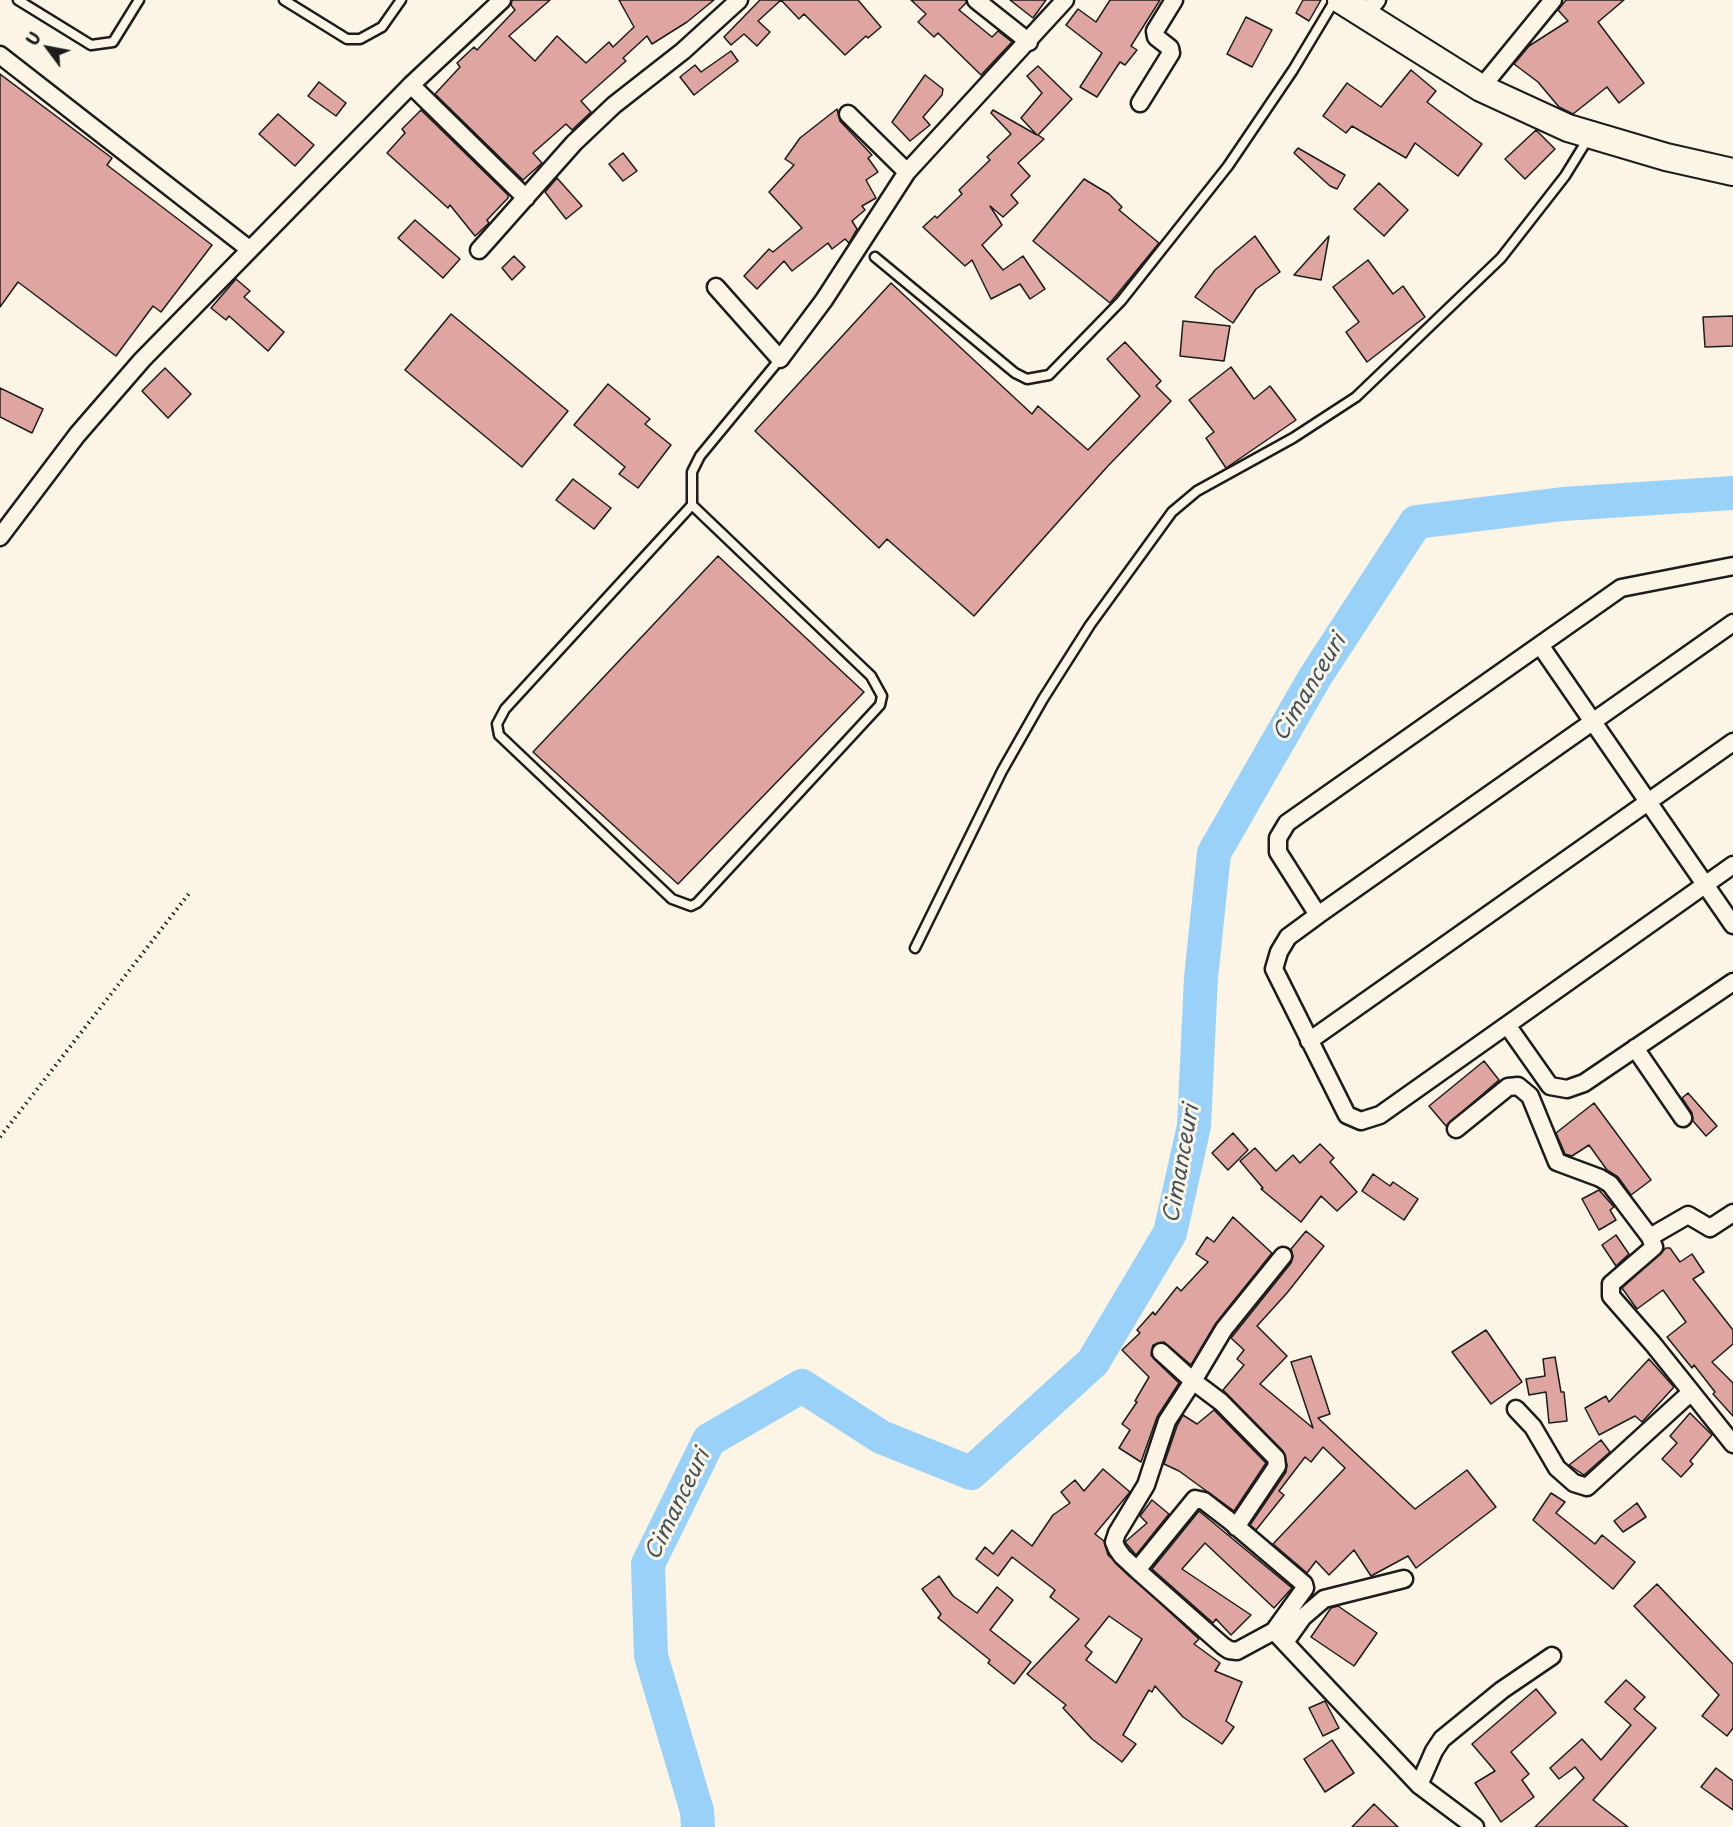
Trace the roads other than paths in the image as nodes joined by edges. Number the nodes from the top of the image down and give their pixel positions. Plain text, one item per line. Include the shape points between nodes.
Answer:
1 (18, 0) edge
2 (139, 0) edge
3 (284, 0) edge
4 (401, 0) edge
5 (739, 0) edge
6 (976, 0) edge
7 (1065, 0) edge
8 (1174, 0) edge
9 (1335, 0) edge
10 (1341, 0) edge
11 (1553, 0) edge
12 (499, 1) edge
13 (1371, 8) edge
14 (1029, 42) junction
15 (0, 55) edge
16 (411, 85) junction
17 (1481, 88) junction
18 (1140, 103) dead end
19 (848, 114) dead end
20 (1589, 136) junction
21 (907, 172) junction
22 (1733, 172) edge
23 (526, 198) junction
24 (249, 249) junction
25 (479, 250) dead end
26 (875, 257) dead end
27 (716, 287) dead end
28 (780, 359) junction
29 (692, 505) junction
30 (0, 537) edge
31 (1733, 566) edge
32 (1733, 623) edge
33 (1540, 645) junction
34 (1593, 722) junction
35 (1733, 742) edge
36 (1647, 801) junction
37 (1733, 865) edge
38 (1705, 884) junction
39 (1318, 915) junction
40 (1733, 925) edge
41 (915, 948) dead end
42 (1733, 982) edge
43 (1507, 1025) junction
44 (1309, 1041) junction
45 (1635, 1048) junction
46 (1683, 1118) dead end
47 (1456, 1129) dead end
48 (1733, 1213) edge
49 (1650, 1237) junction
50 (1283, 1256) dead end
51 (1161, 1352) dead end
52 (1193, 1381) junction
53 (1690, 1393) junction
54 (1516, 1408) dead end
55 (1730, 1436) edge
56 (1236, 1527) junction
57 (1137, 1570) junction
58 (1404, 1579) dead end
59 (1280, 1636) junction
60 (1552, 1656) dead end
61 (1419, 1785) junction
62 (1475, 1827) edge

1 - 2 lane via 91,45 113,42
3 - 4 lane via 347,39 360,39 382,27
5 - 23 street via 592,125
6 - 14 street
7 - 14 street
8 - 18 street via 1155,31 1171,53
9 - 26 lane via 1228,166 1121,302 1049,375 1027,379 1015,373
10 - 13 main road
11 - 17 street
12 - 16 street
13 - 17 main road
14 - 21 street
15 - 24 street
16 - 23 street
16 - 24 street
17 - 20 main road
19 - 21 street
20 - 22 main road
20 - 41 lane via 1565,176 1501,258 1356,397 1293,438 1197,491 1172,513 1089,625 1042,699
21 - 28 street via 824,300
23 - 25 street
24 - 30 street via 134,368 77,435
27 - 28 street
28 - 29 lane via 700,456 692,472
29 - 29 lane via 505,709 496,724 499,735 672,899 691,906 880,705 882,696 871,676
31 - 33 street via 1621,588
32 - 34 street
33 - 34 street
33 - 39 street via 1287,824 1278,838 1278,852
34 - 36 street
34 - 39 street
35 - 36 street
36 - 38 street
36 - 44 street
37 - 38 street
38 - 40 street
38 - 43 street
39 - 44 street via 1288,937 1274,969
42 - 45 street
43 - 44 street via 1380,1115 1361,1121 1347,1115
43 - 45 street via 1550,1086 1567,1089 1584,1083
45 - 46 street
47 - 49 street via 1508,1087 1522,1088 1530,1096 1557,1162 1610,1184
48 - 49 street via 1710,1228 1688,1215
49 - 53 street via 1651,1251 1611,1284 1611,1296
50 - 52 street via 1224,1329
51 - 52 street
52 - 56 street via 1221,1401 1276,1458 1277,1466
52 - 57 street via 1167,1421 1146,1485 1114,1542
53 - 54 street via 1587,1486 1574,1483 1557,1468 1533,1427
53 - 55 street
56 - 57 street via 1204,1501 1195,1499
56 - 59 street via 1304,1584
57 - 59 street via 1229,1650
58 - 59 street via 1324,1599
59 - 61 street
60 - 61 street via 1442,1739
61 - 62 street

